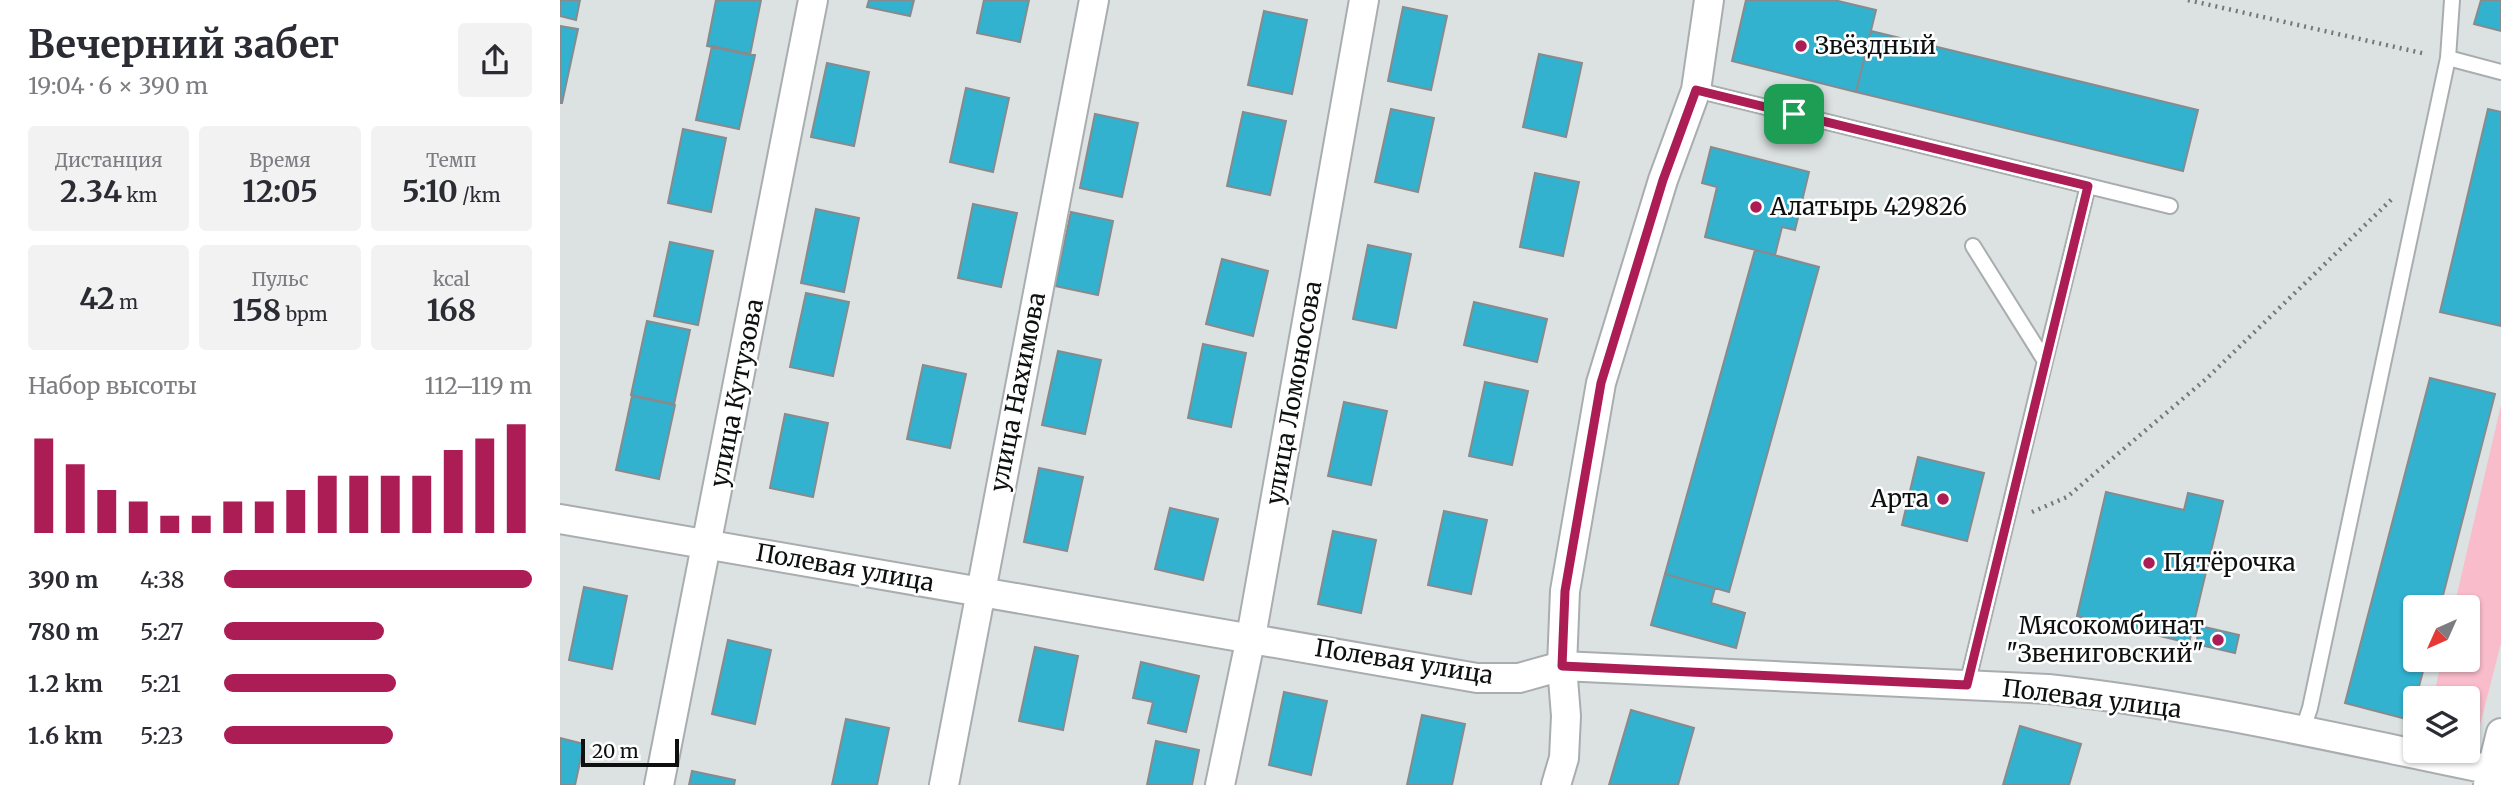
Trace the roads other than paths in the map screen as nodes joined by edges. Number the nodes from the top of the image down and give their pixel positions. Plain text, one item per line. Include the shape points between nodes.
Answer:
1 (813, 0) edge
2 (1094, 0) edge
3 (1364, 0) edge
4 (1709, 0) edge
5 (2452, 0) edge
6 (2448, 58) junction
7 (2501, 72) edge
8 (1696, 90) junction
9 (2088, 186) junction
10 (2170, 206) dead end
11 (1973, 247) dead end
12 (2045, 361) junction
13 (560, 519) edge
14 (708, 544) junction
15 (980, 591) junction
16 (1251, 638) junction
17 (1562, 666) junction
18 (1967, 685) junction
19 (2302, 732) junction
20 (2501, 733) edge
21 (2493, 775) edge
22 (659, 785) edge
23 (944, 785) edge
24 (1220, 785) edge
25 (1556, 785) edge

1 - 14 street, улица Кутузова
2 - 15 street, улица Нахимова
3 - 16 street, улица Ломоносова
4 - 8 street
5 - 6 lane
6 - 7 lane
6 - 19 lane
8 - 9 lane
8 - 17 street via 1663,180 1601,383 1565,591
9 - 10 lane
9 - 12 lane
11 - 12 lane
12 - 18 lane
13 - 14 street, Полевая улица
14 - 15 street, Полевая улица
14 - 22 street, улица Кутузова
15 - 16 street, Полевая улица
15 - 23 street, улица Нахимова
16 - 17 street, Полевая улица via 1478,678 1519,678
16 - 24 street, улица Ломоносова
17 - 18 street, Полевая улица
17 - 25 street via 1564,758
18 - 19 street, Полевая улица via 2100,695
19 - 21 street, Полевая улица
20 - 21 street

